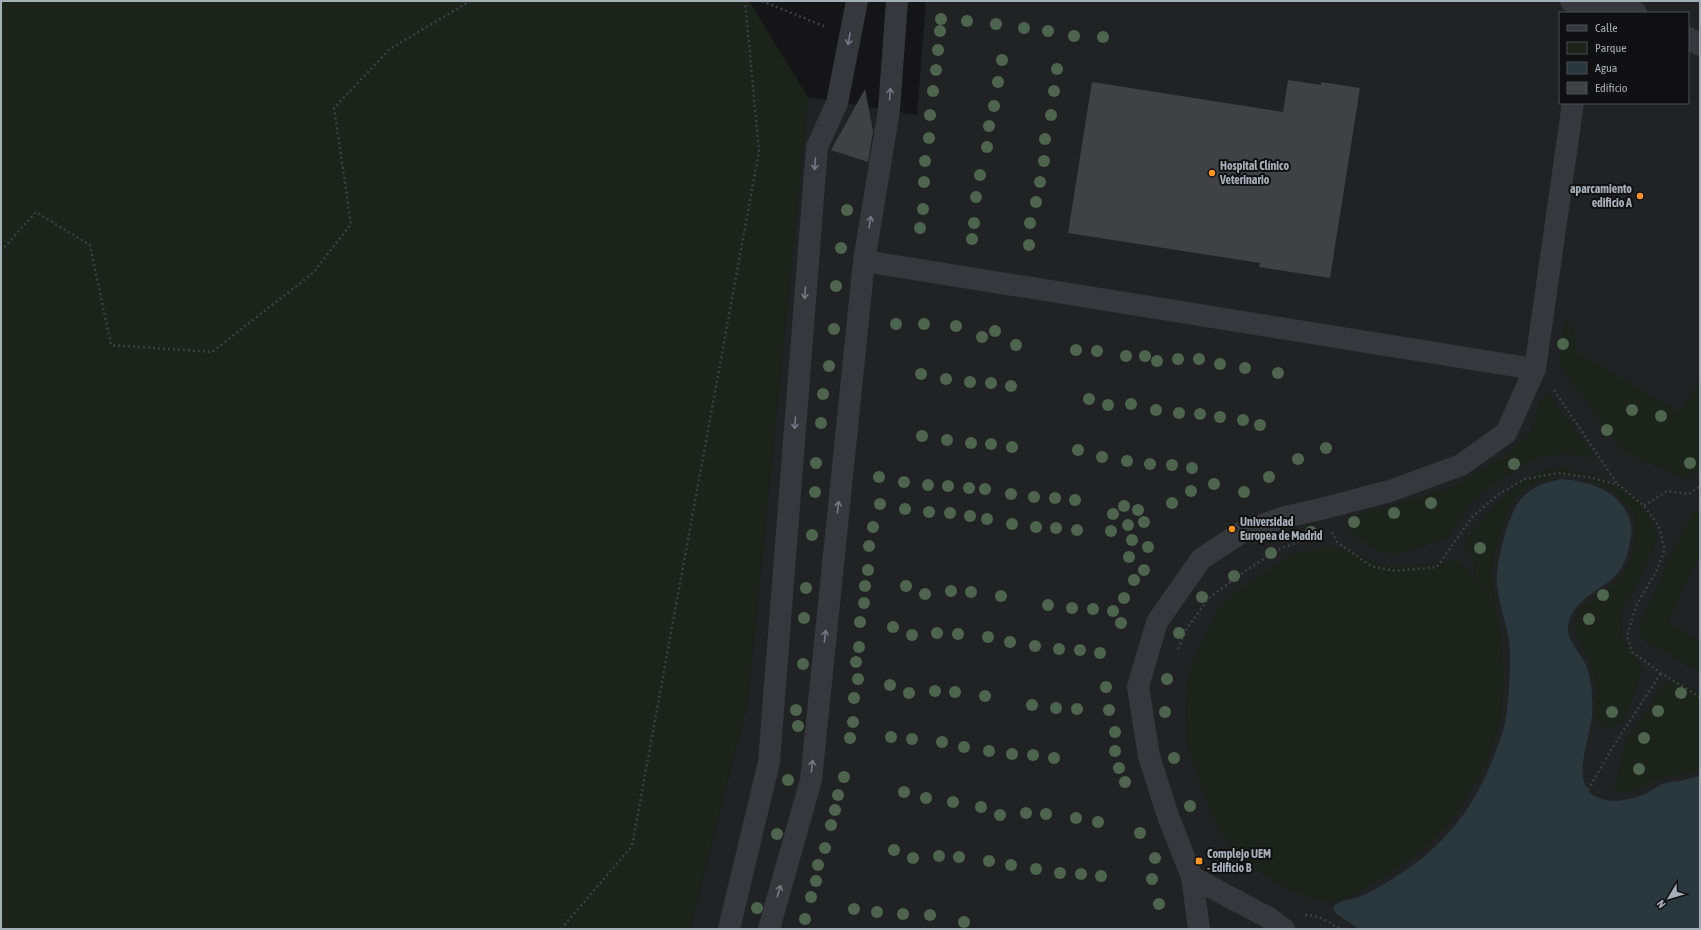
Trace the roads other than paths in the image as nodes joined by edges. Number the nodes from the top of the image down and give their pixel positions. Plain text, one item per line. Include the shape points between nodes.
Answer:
1 (857, 1) edge
2 (897, 1) edge
3 (1638, 1) edge
4 (1612, 3) edge
5 (1581, 9) edge
6 (1634, 12) edge
7 (1649, 12) edge
8 (1689, 39) edge
9 (1700, 45) edge
10 (1573, 104) edge
11 (864, 261) junction
12 (1535, 369) junction
13 (1192, 877) junction
14 (729, 929) edge
15 (769, 929) edge
16 (1199, 929) edge
17 (1284, 929) edge

1 -> 14 lane via 836,103 817,147 769,762
11 -> 2 lane via 889,110
3 - 7 lane
4 - 5 lane via 1599,12
4 - 6 lane
8 - 9 lane
10 - 12 lane
11 - 12 lane
15 -> 11 lane via 811,780
12 - 13 lane via 1506,433 1461,466 1390,491 1285,517 1242,532 1202,559 1157,622 1138,687 1149,756 1168,816
13 - 16 lane
13 - 17 lane via 1269,918

